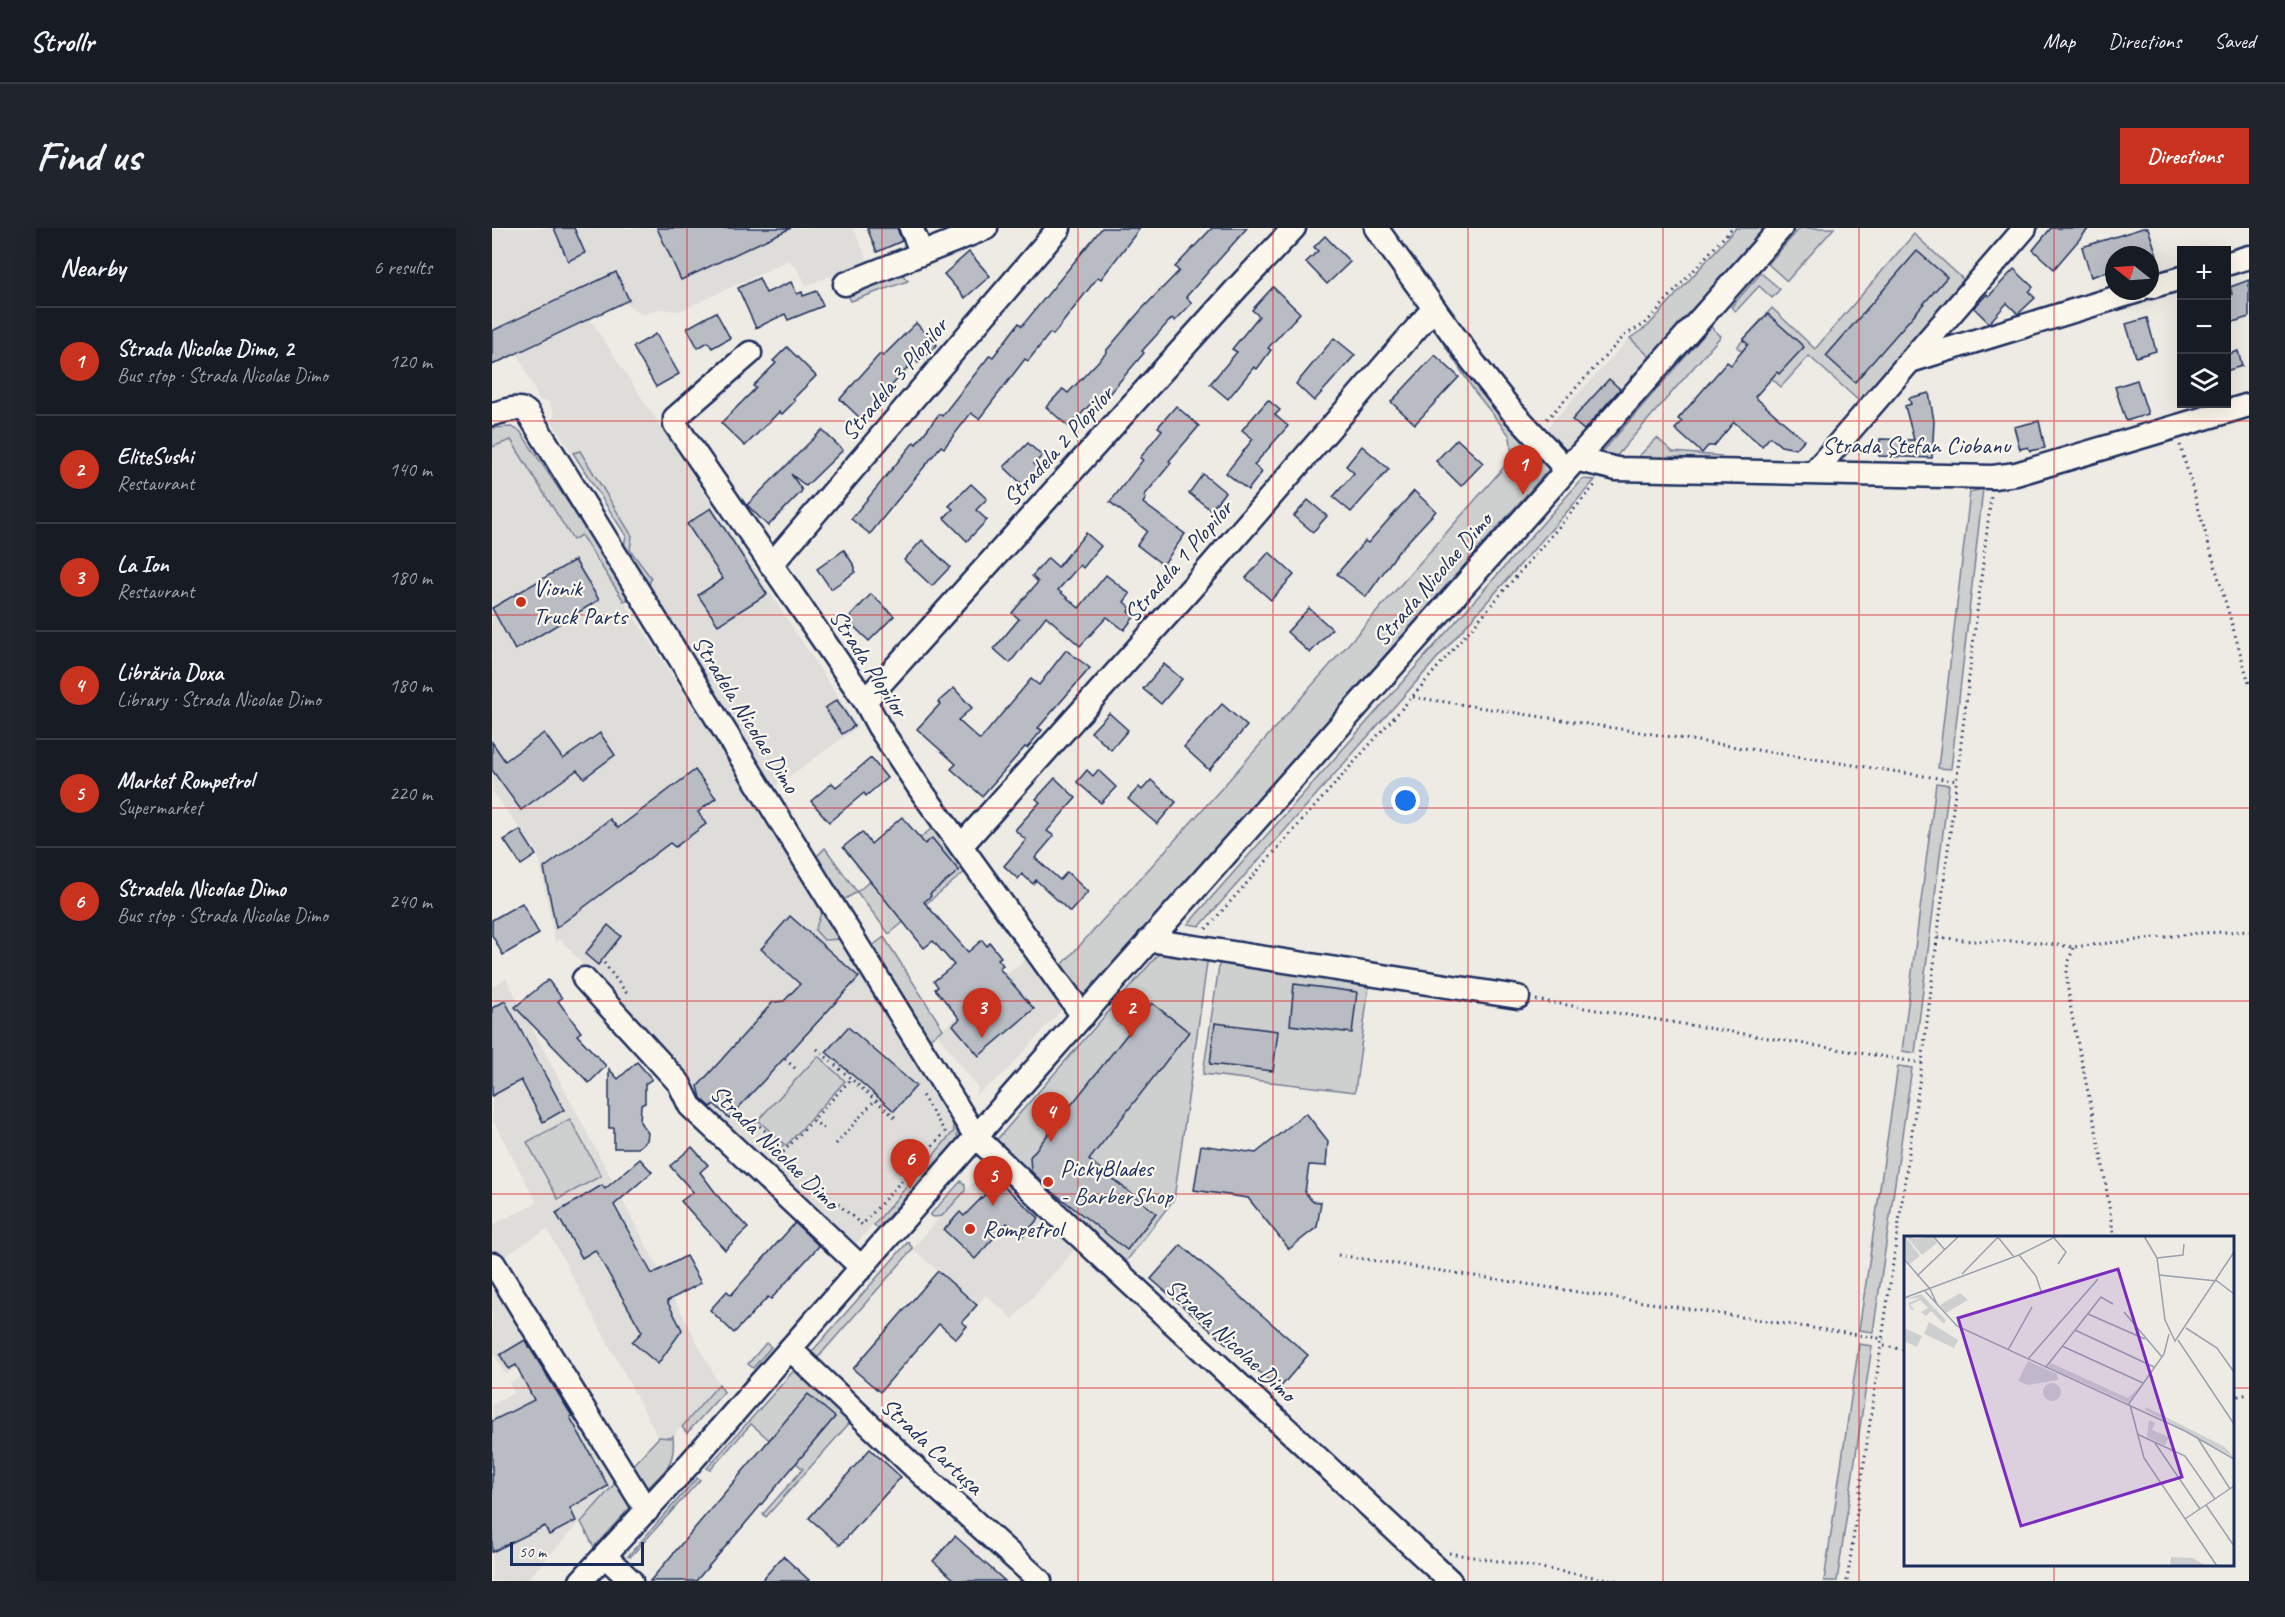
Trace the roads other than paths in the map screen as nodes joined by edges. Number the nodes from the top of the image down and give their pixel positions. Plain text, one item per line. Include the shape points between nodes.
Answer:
1 (912, 228) edge
2 (986, 228) edge
3 (1059, 228) edge
4 (1294, 228) edge
5 (1376, 228) edge
6 (1780, 228) edge
7 (2025, 228) edge
8 (922, 253) junction
9 (2249, 257) edge
10 (2231, 262) edge
11 (2177, 279) edge
12 (844, 284) dead end
13 (2159, 284) edge
14 (2109, 300) edge
15 (1434, 308) junction
16 (750, 353) dead end
17 (1909, 362) junction
18 (2249, 405) edge
19 (492, 414) edge
20 (1571, 464) junction
21 (1815, 472) junction
22 (771, 565) junction
23 (865, 701) junction
24 (961, 846) junction
25 (1149, 940) junction
26 (584, 979) dead end
27 (1518, 997) road end
28 (1083, 1016) junction
29 (976, 1137) junction
30 (494, 1264) dead end
31 (862, 1268) junction
32 (790, 1349) junction
33 (647, 1511) junction
34 (605, 1557) junction
35 (581, 1581) edge
36 (631, 1581) edge
37 (1040, 1581) edge
38 (1450, 1581) edge

1 - 8 street
2 - 8 street
3 - 22 street, Stradela 3 Plopilor
4 - 23 street, Stradela 2 Plopilor
5 - 15 street
6 - 20 street, Strada Nicolae Dimo
7 - 17 street
8 - 12 street
9 - 10 street
11 - 13 street
14 - 17 street
15 - 20 street via 1511,410
15 - 24 street, Stradela 1 Plopilor
16 - 22 street, Strada Plopilor via 675,418 675,424
17 - 21 street
18 - 21 street, Strada Ștefan Ciobanu via 2016,474 1993,477
19 - 29 street, Stradela Nicolae Dimo via 524,409
20 - 21 street, Strada Ștefan Ciobanu
20 - 25 street, Strada Nicolae Dimo
22 - 23 street, Strada Plopilor
23 - 24 street, Strada Plopilor via 897,755
24 - 28 street, Strada Plopilor
25 - 27 street
25 - 28 street, Strada Nicolae Dimo
26 - 31 street, Strada Nicolae Dimo via 678,1083 690,1106
28 - 29 street, Strada Nicolae Dimo
29 - 31 street, Strada Nicolae Dimo
29 - 38 street, Strada Nicolae Dimo
30 - 33 street
31 - 32 street, Strada Nicolae Dimo
32 - 33 street, Strada Nicolae Dimo
32 - 37 street, Strada Cartușa
33 - 34 street, Strada Nicolae Dimo
34 - 35 street, Strada Nicolae Dimo
34 - 36 street

